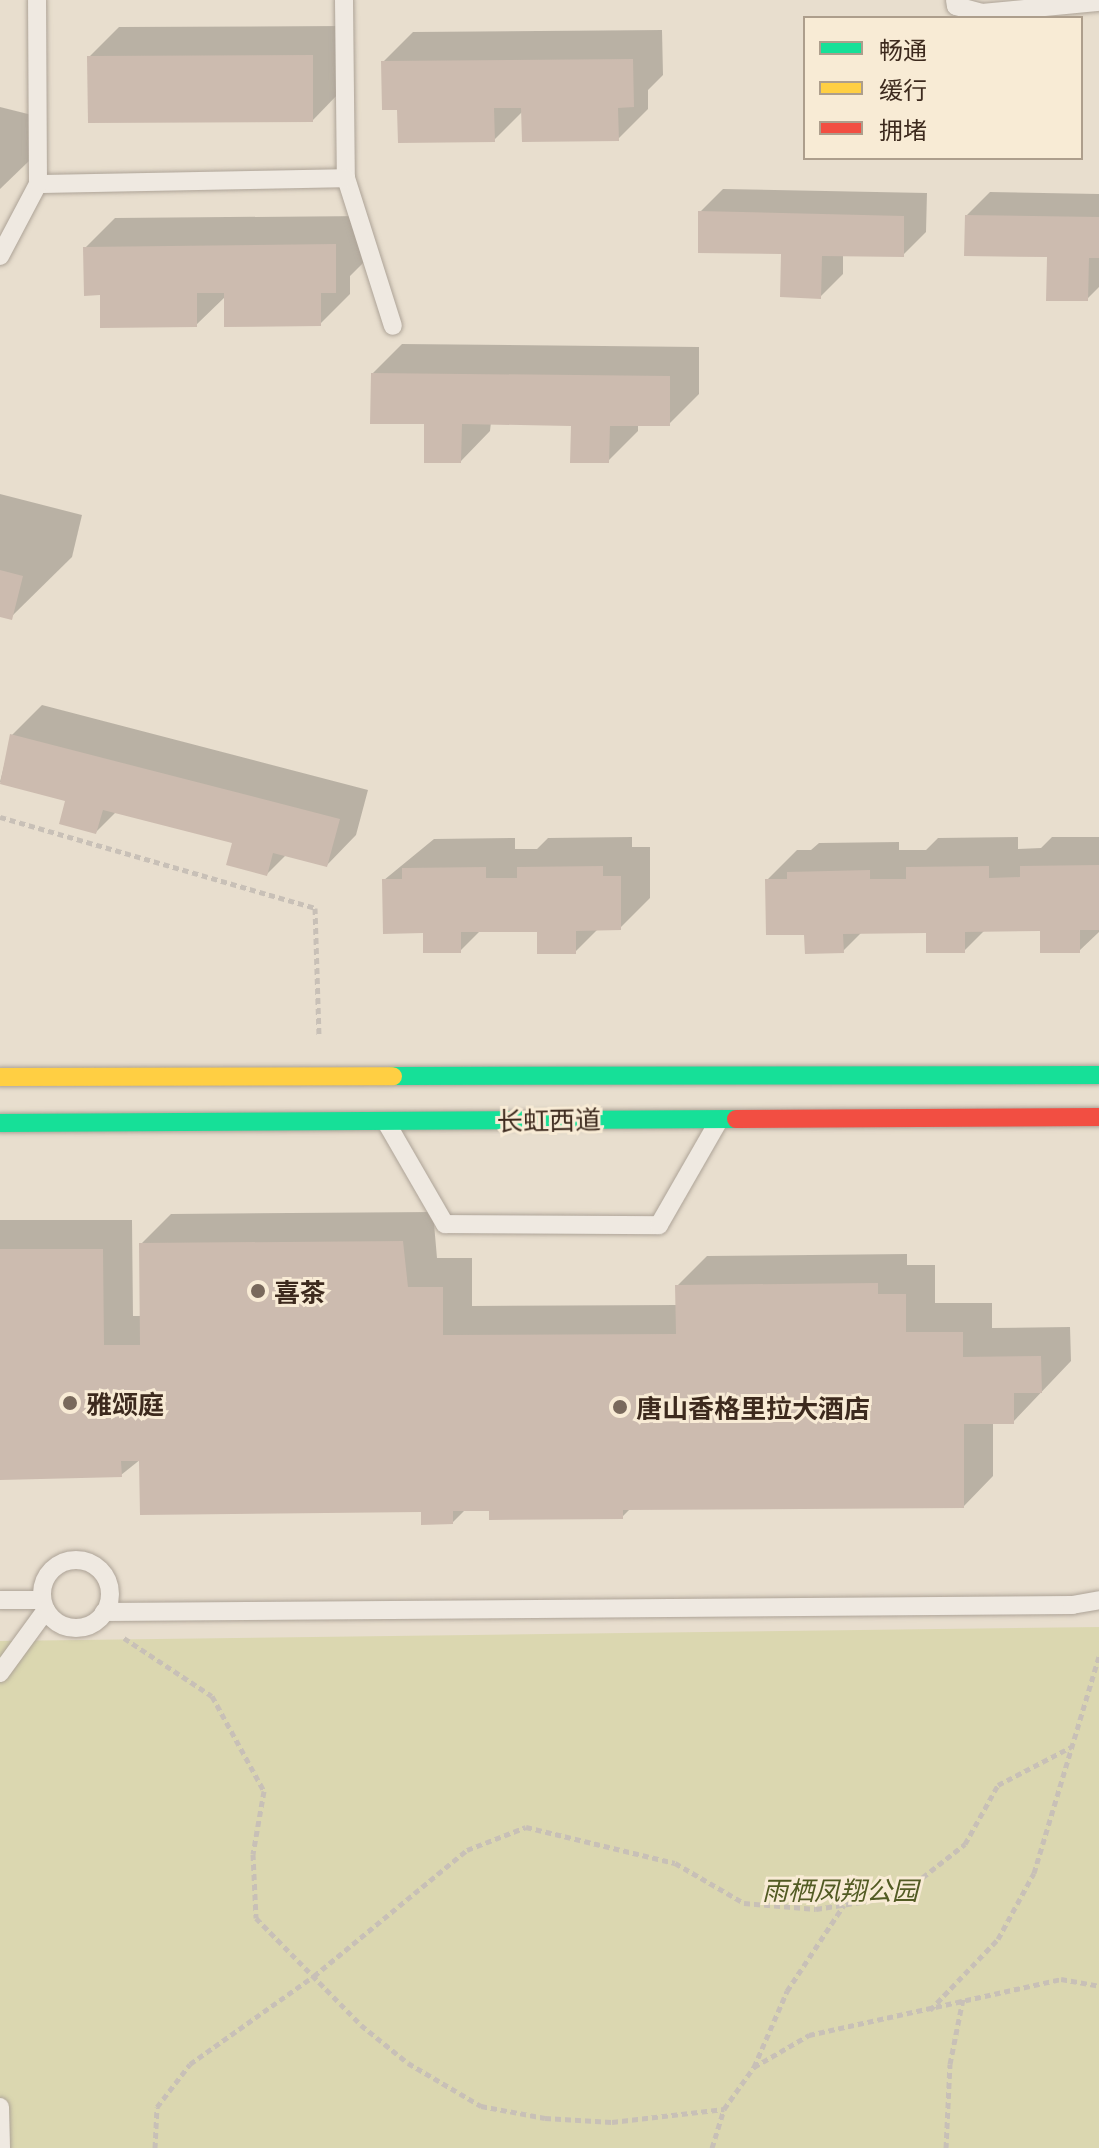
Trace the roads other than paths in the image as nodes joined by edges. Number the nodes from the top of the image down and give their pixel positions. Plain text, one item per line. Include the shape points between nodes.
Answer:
1 (37, 0) edge
2 (344, 0) edge
3 (955, 0) edge
4 (1099, 2) edge
5 (346, 178) junction
6 (38, 184) junction
7 (0, 256) edge
8 (393, 326) dead end
9 (1099, 1075) edge
10 (0, 1077) edge
11 (721, 1116) junction
12 (1099, 1117) edge
13 (386, 1122) junction
14 (0, 1123) edge
15 (0, 1600) edge
16 (1099, 1600) edge
17 (44, 1605) junction
18 (104, 1612) junction
19 (0, 1673) edge
20 (0, 2107) edge
21 (1, 2148) edge

1 - 6 lane
2 - 5 lane
3 - 4 lane via 956,6 982,13
5 - 6 lane
5 - 8 lane
6 - 7 lane
9 - 10 main road, 长虹西道
11 - 12 main road, 长虹西道
11 - 13 main road, 长虹西道
11 - 13 lane via 659,1225 445,1224
13 - 14 main road, 长虹西道
15 - 17 lane
16 - 18 lane via 1056,1605
17 - 18 lane via 64,1626 75,1628 97,1621
17 - 18 lane via 52,1569 82,1561 107,1580
17 - 19 lane
20 - 21 lane

